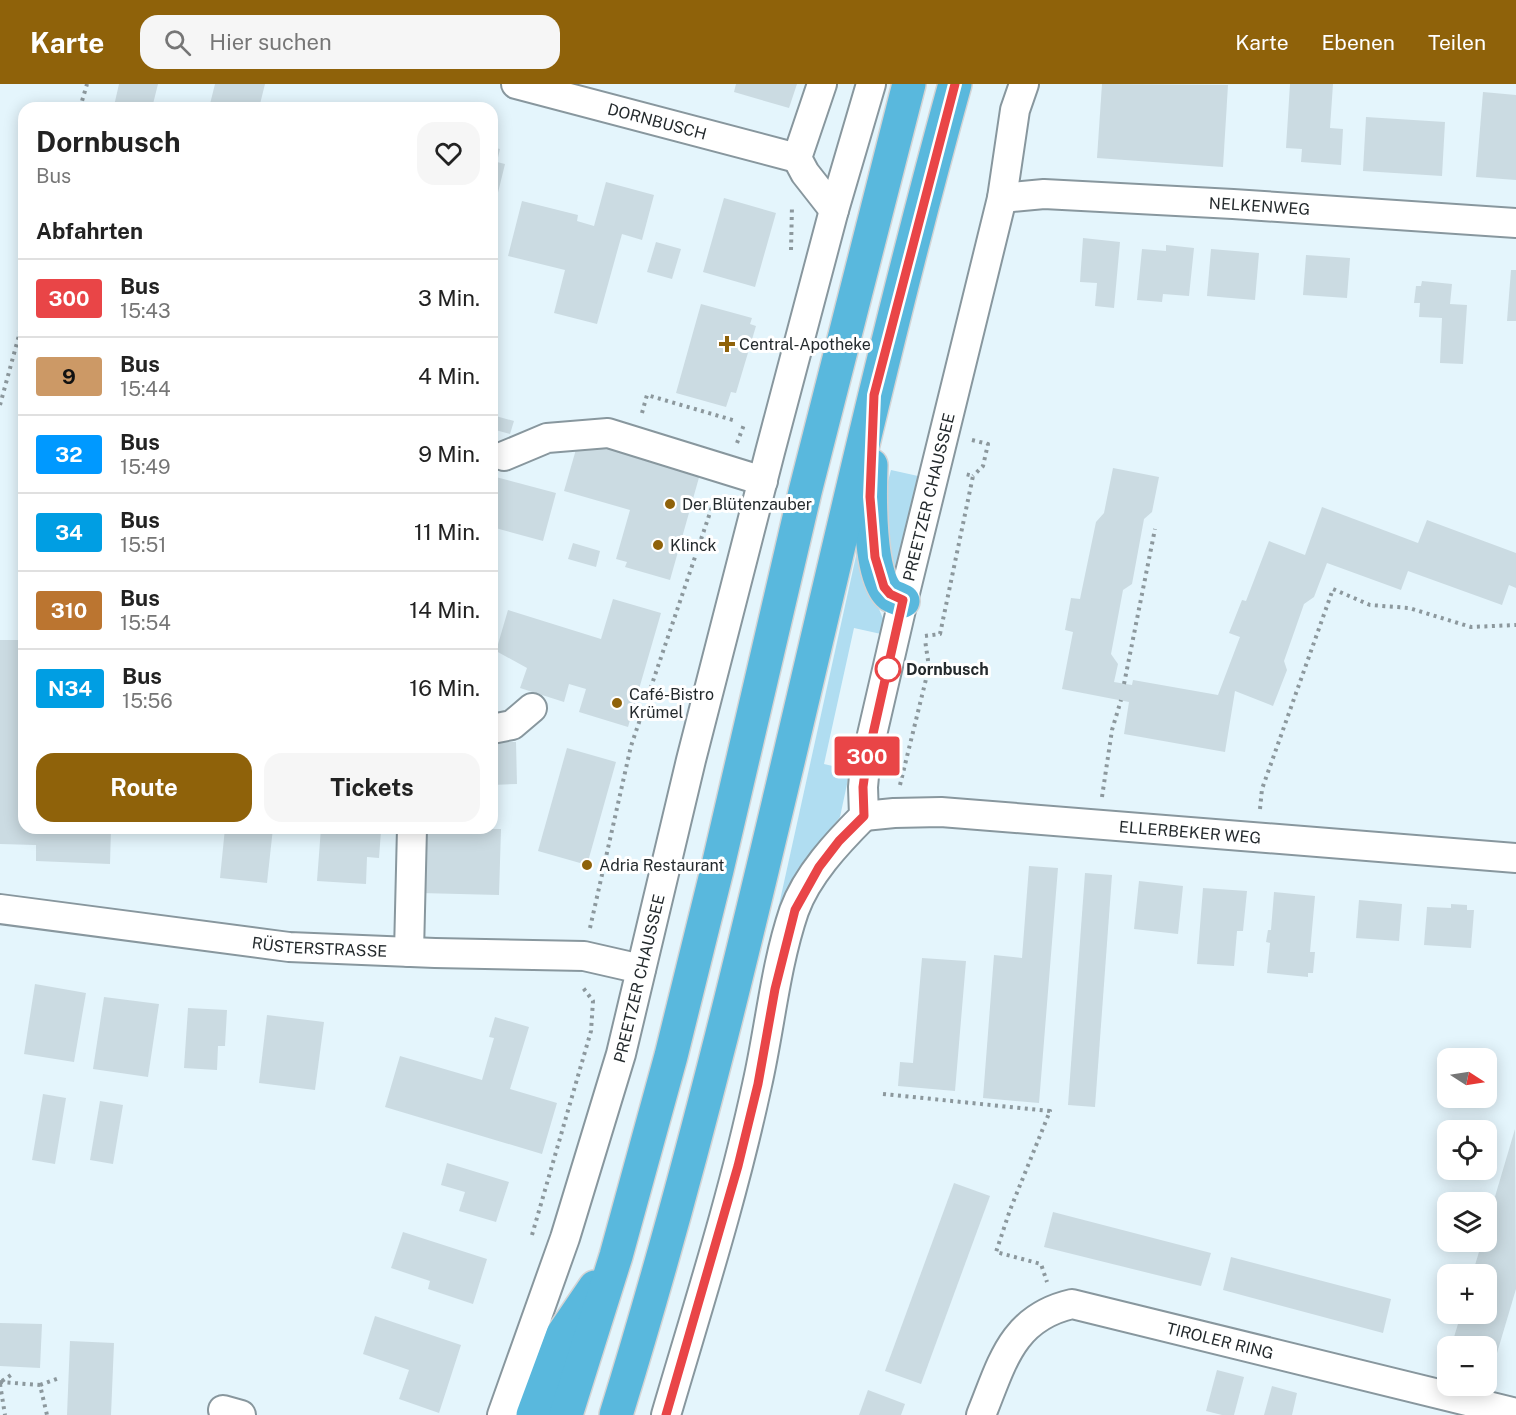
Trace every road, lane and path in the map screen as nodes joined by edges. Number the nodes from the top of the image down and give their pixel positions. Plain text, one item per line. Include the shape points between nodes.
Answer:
1 (87, 84) edge
2 (516, 84) edge
3 (822, 84) edge
4 (872, 84) edge
5 (909, 84) edge
6 (955, 84) edge
7 (1024, 84) edge
8 (82, 102) edge
9 (801, 166) junction
10 (1002, 198) junction
11 (834, 210) junction
12 (1516, 223) edge
13 (788, 259) dead end
14 (18, 339) edge
15 (874, 395) junction
16 (0, 405) edge
17 (653, 416) dead end
18 (736, 421) dead end
19 (745, 421) dead end
20 (727, 439) dead end
21 (970, 440) dead end
22 (738, 442) junction
23 (504, 456) dead end
24 (726, 469) junction
25 (965, 474) dead end
26 (973, 476) junction
27 (763, 481) junction
28 (1155, 529) dead end
29 (903, 600) junction
30 (1516, 626) edge
31 (925, 636) dead end
32 (1124, 684) dead end
33 (1120, 700) dead end
34 (532, 708) dead end
35 (498, 728) edge
36 (864, 816) junction
37 (1098, 824) junction
38 (412, 834) edge
39 (1258, 837) junction
40 (1516, 858) edge
41 (0, 909) edge
42 (409, 952) junction
43 (584, 956) junction
44 (641, 969) junction
45 (883, 1094) dead end
46 (530, 1244) dead end
47 (616, 1256) junction
48 (1055, 1308) junction
49 (636, 1351) junction
50 (14, 1373) dead end
51 (59, 1378) dead end
52 (0, 1382) edge
53 (40, 1385) junction
54 (1516, 1413) edge
55 (5, 1415) edge
56 (47, 1415) edge
57 (502, 1415) edge
58 (533, 1415) edge
59 (566, 1415) edge
60 (616, 1415) edge
61 (630, 1415) edge
62 (666, 1415) edge
63 (981, 1415) edge

1 - 8 path
2 - 9 street, DORNBUSCH
3 - 9 street
4 - 11 street, PREETZER CHAUSSEE
5 - 47 highway via 805,492 674,1045
6 - 15 highway
7 - 10 street, PREETZER CHAUSSEE via 1015,110
9 - 11 street
9 - 13 path via 793,191 792,247
10 - 12 street, NELKENWEG via 1044,194
10 - 29 street, PREETZER CHAUSSEE
11 - 27 street, PREETZER CHAUSSEE
14 - 16 path
15 - 29 highway via 870,497 875,557 884,587
15 - 49 highway via 717,1055
17 - 18 path via 642,413 647,395
19 - 22 path
20 - 22 path
21 - 26 path via 988,444 983,466
22 - 24 path
23 - 24 street via 547,438 608,433
24 - 27 street
24 - 43 path via 631,746
25 - 26 path
26 - 31 path via 940,634
27 - 44 street, PREETZER CHAUSSEE
28 - 32 path
29 - 36 street, PREETZER CHAUSSEE via 866,765
30 - 39 path via 1471,627 1410,608 1370,605 1333,589 1262,789
33 - 37 path
34 - 35 street via 512,725
36 - 37 street, ELLERBEKER WEG via 941,812
36 - 62 street via 819,867 795,910 738,1166
37 - 39 street, ELLERBEKER WEG
38 - 42 street
39 - 40 street, ELLERBEKER WEG
41 - 42 street, RÜSTERSTRASSE via 289,947
42 - 43 street, RÜSTERSTRASSE
43 - 44 street, RÜSTERSTRASSE
43 - 46 path via 581,986 593,1001 591,1031
44 - 57 street, PREETZER CHAUSSEE via 621,1054 565,1238
45 - 48 path via 1050,1111 996,1252 1041,1264
47 - 58 highway via 564,1334
47 - 59 highway
48 - 54 street, TIROLER RING via 1072,1304
48 - 63 street, TIROLER RING via 1029,1323 1008,1349
49 - 60 highway
49 - 61 highway
50 - 52 path
51 - 53 path
52 - 53 path
52 - 55 path
53 - 56 path

